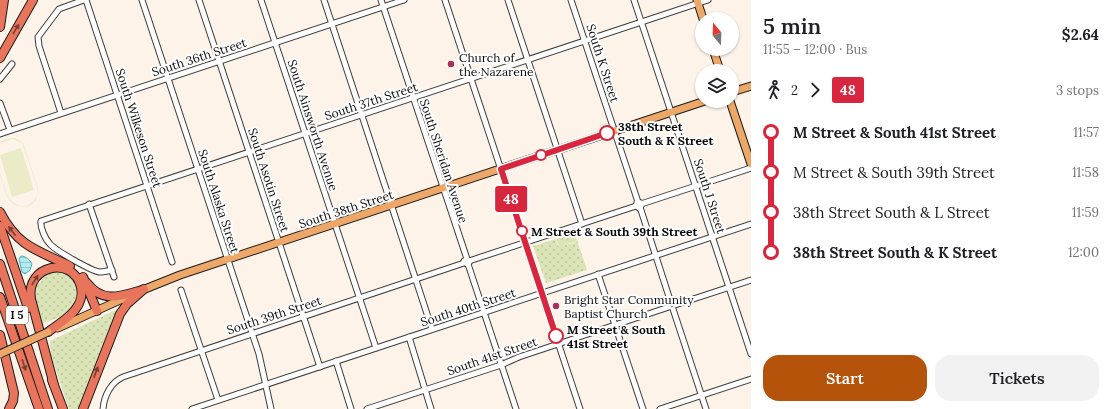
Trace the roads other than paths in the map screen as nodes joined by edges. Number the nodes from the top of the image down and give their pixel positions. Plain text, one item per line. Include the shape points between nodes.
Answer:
1 (33, 0) edge
2 (85, 0) edge
3 (142, 0) edge
4 (199, 0) edge
5 (261, 0) edge
6 (324, 0) edge
7 (381, 0) edge
8 (404, 0) edge
9 (446, 0) edge
10 (508, 0) edge
11 (571, 0) edge
12 (634, 0) edge
13 (708, 0) edge
14 (697, 2) edge
15 (4, 4) edge
16 (383, 7) junction
17 (701, 12) edge
18 (641, 22) junction
19 (332, 24) junction
20 (0, 27) edge
21 (584, 40) junction
22 (275, 43) junction
23 (0, 58) edge
24 (528, 59) junction
25 (219, 61) junction
26 (12, 64) dead end
27 (168, 78) junction
28 (471, 78) junction
29 (0, 80) edge
30 (751, 86) edge
31 (739, 90) edge
32 (118, 94) junction
33 (413, 97) junction
34 (0, 103) edge
35 (695, 104) edge
36 (732, 108) edge
37 (671, 112) junction
38 (61, 113) junction
39 (362, 114) junction
40 (10, 130) junction
41 (614, 131) junction
42 (305, 133) junction
43 (0, 134) edge
44 (558, 150) junction
45 (248, 151) junction
46 (751, 164) edge
47 (198, 168) junction
48 (751, 168) edge
49 (501, 169) junction
50 (147, 185) junction
51 (696, 186) junction
52 (443, 188) junction
53 (89, 204) junction
54 (392, 205) junction
55 (639, 205) junction
56 (0, 212) edge
57 (335, 224) junction
58 (582, 224) junction
59 (751, 224) edge
60 (0, 226) edge
61 (712, 236) junction
62 (526, 242) junction
63 (279, 243) junction
64 (655, 255) junction
65 (228, 259) junction
66 (172, 262) dead end
67 (467, 262) junction
68 (0, 264) edge
69 (112, 270) junction
70 (598, 274) junction
71 (82, 276) junction
72 (114, 276) dead end
73 (416, 279) junction
74 (751, 280) edge
75 (729, 287) junction
76 (144, 289) junction
77 (181, 290) dead end
78 (542, 293) junction
79 (0, 297) edge
80 (359, 298) junction
81 (672, 306) junction
82 (97, 311) junction
83 (484, 312) junction
84 (303, 316) junction
85 (615, 325) junction
86 (432, 329) junction
87 (48, 332) junction
88 (252, 333) junction
89 (0, 335) edge
90 (409, 337) junction
91 (558, 344) junction
92 (376, 348) junction
93 (202, 350) junction
94 (0, 354) edge
95 (751, 354) edge
96 (336, 361) junction
97 (501, 365) junction
98 (320, 367) junction
99 (751, 379) edge
100 (54, 385) junction
101 (265, 385) junction
102 (425, 390) junction
103 (702, 395) junction
104 (218, 400) junction
105 (103, 407) edge
106 (10, 409) edge
107 (39, 409) edge
108 (48, 409) edge
109 (63, 409) edge
110 (83, 409) edge
111 (192, 409) edge
112 (271, 409) edge
113 (352, 409) edge
114 (367, 409) edge
115 (431, 409) edge
116 (516, 409) edge
117 (580, 409) edge
118 (643, 409) edge
119 (660, 409) edge
120 (706, 409) edge

23 -> 1 highway
2 - 32 street, South Wilkeson Street
2 - 38 street via 59,9 38,39
3 - 27 street, South Alaska Street
4 - 25 street, South Asotin Street
5 - 22 street, South Ainsworth Avenue
6 - 19 street
7 - 16 street, South Sheridan Avenue
8 - 16 street, South 36th Street
9 - 28 street
10 - 24 street
11 - 21 street, South K Street
12 - 18 street, South J Street
13 - 14 street, South 37th Street
14 - 17 main road
14 - 18 street, South 37th Street
15 - 20 highway
16 - 19 street, South 36th Street
16 - 33 street, South Sheridan Avenue
18 - 21 street, South 37th Street
18 - 37 street, South J Street
19 - 22 street, South 36th Street
19 - 39 street
21 - 24 street, South 37th Street
21 - 41 street, South K Street
22 - 25 street, South 36th Street
22 - 42 street, South Ainsworth Avenue
24 - 28 street, South 37th Street
24 - 44 street
25 - 27 street, South 36th Street
25 - 45 street, South Asotin Street
26 - 29 street
27 - 32 street, South 36th Street
27 - 47 street, South Alaska Street
28 - 33 street, South 37th Street
28 - 49 street
30 - 31 main road
32 - 38 street, South 36th Street
32 - 50 street, South Wilkeson Street
33 - 39 street, South 37th Street
33 - 52 street, South Sheridan Avenue
34 - 40 street
35 - 37 main road, South 38th Street
36 - 46 main road
37 - 41 main road, South 38th Street
37 - 51 street, South J Street
38 - 40 street, South 36th Street
39 - 42 street, South 37th Street
39 - 54 street
40 - 43 street, South 36th Street
41 - 44 main road, South 38th Street
41 - 55 street, South K Street
42 - 45 street, South 37th Street
42 - 57 street, South Ainsworth Avenue
44 - 49 main road, South 38th Street
44 - 58 street
45 - 47 street, South 37th Street
45 - 63 street, South Asotin Street
47 - 50 street, South 37th Street
47 - 65 street, South Alaska Street
48 - 51 street, South 39th Street
49 - 52 main road, South 38th Street
49 - 62 street
50 - 53 street, South 37th Street
50 - 66 street, South Wilkeson Street
51 - 55 street, South 39th Street
51 - 61 street, South J Street
52 - 54 main road, South 38th Street
52 - 67 street, South Sheridan Avenue
53 - 69 street
53 - 69 street, South 37th Street via 41,221 41,226 46,239 54,248 96,271
54 - 57 main road, South 38th Street
54 - 73 street
55 - 58 street, South 39th Street
55 - 64 street, South K Street
71 -> 56 highway via 72,268 22,242 12,232
57 - 63 main road, South 38th Street
57 - 80 street, South Ainsworth Avenue
58 - 62 street, South 39th Street
59 - 61 street, South 40th Street
60 - 100 highway
61 - 64 street, South 40th Street
61 - 75 street, South J Street
62 - 67 street, South 39th Street
62 - 78 street
63 - 65 main road, South 38th Street
63 - 84 street, South Asotin Street
64 - 70 street, South 40th Street
64 - 81 street, South K Street
65 - 76 main road, South 38th Street
65 - 88 street, South Alaska Street
67 - 73 street, South 39th Street
67 - 83 street, South Sheridan Avenue
68 - 108 highway, I 5
69 - 72 street
70 - 78 street, South 40th Street
70 - 85 street
71 - 76 highway via 92,289 103,296 124,295
71 - 82 highway
73 - 80 street, South 39th Street
73 - 86 street
74 - 75 street, South 41st Street
75 - 81 street, South 41st Street
75 - 95 street, South J Street
76 - 82 main road, South 38th Street
110 -> 76 highway via 118,318 127,304
77 - 93 street
78 - 83 street, South 40th Street
78 - 91 street
79 -> 107 highway, I 5
80 - 84 street, South 39th Street
80 - 92 street, South Ainsworth Avenue
81 - 85 street, South 41st Street
81 - 103 street, South K Street
82 - 87 main road, South 38th Street
83 - 86 street, South 40th Street
83 - 97 street, South Sheridan Avenue
84 - 88 street, South 39th Street
84 - 98 street, South Asotin Street
85 - 91 street, South 41st Street
85 - 118 street
86 - 90 street, South 40th Street
87 - 94 main road, South 38th Street, bridge
100 -> 87 highway via 30,290 35,278 43,271 53,268 64,269 74,275 79,282 80,300 72,314
88 - 93 street, South 39th Street
88 - 101 street, South Alaska Street via 262,362
89 - 106 highway via 14,393
90 - 92 street, South 40th Street
90 - 102 street
91 - 97 street, South 41st Street
91 - 117 street
92 - 96 street, South 40th Street
93 - 104 street
93 - 105 street, South 39th Street via 117,380 110,388
96 - 98 street, South 40th Street
96 - 113 street
97 - 102 street, South 41st Street
97 - 116 street, South Sheridan Avenue
98 - 101 street, South 40th Street
99 - 103 street
100 - 109 highway
101 - 104 street, South 40th Street
101 - 112 street, South Alaska Street
102 - 114 street, South 41st Street
102 - 115 street
103 - 119 street
103 - 120 street, South K Street
104 - 111 street, South 40th Street

